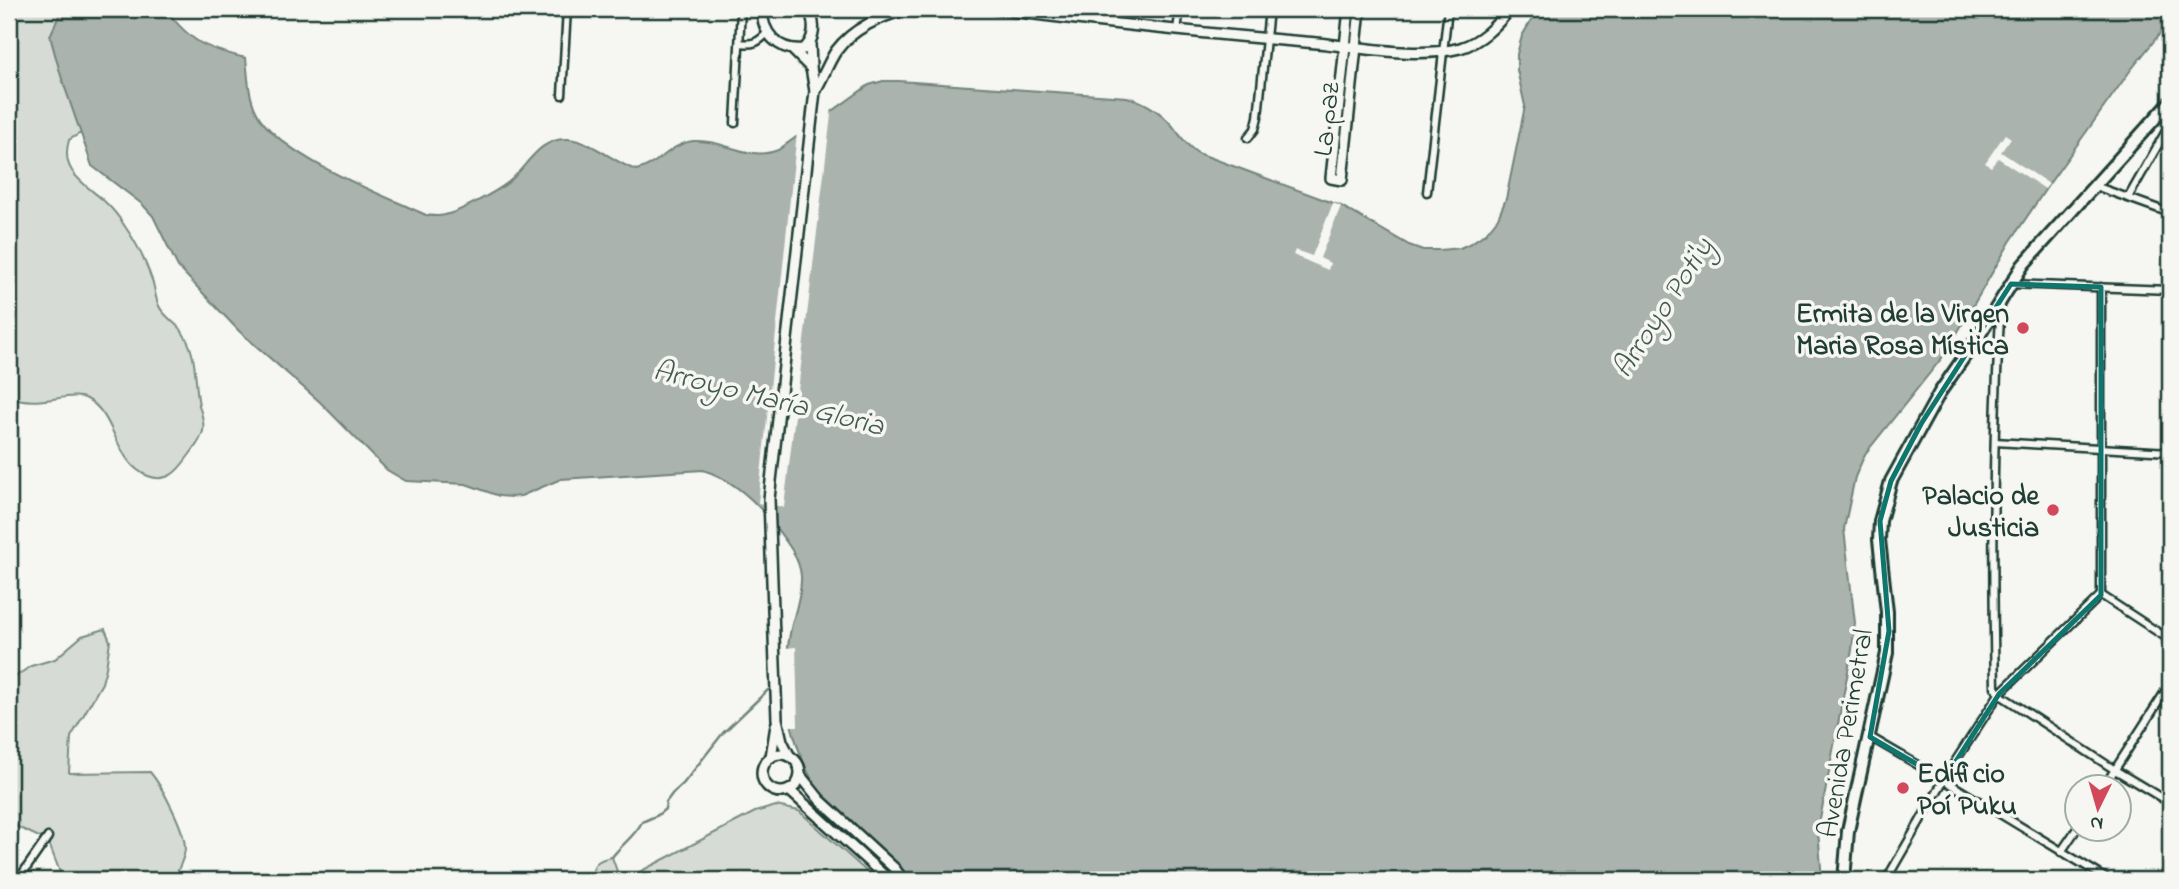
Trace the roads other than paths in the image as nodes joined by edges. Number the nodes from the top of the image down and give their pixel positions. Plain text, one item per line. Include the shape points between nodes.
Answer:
1 (567, 9) edge
2 (741, 9) edge
3 (762, 9) edge
4 (906, 9) edge
5 (995, 9) edge
6 (1088, 9) edge
7 (1180, 9) edge
8 (1269, 9) edge
9 (1349, 9) edge
10 (1360, 9) edge
11 (1448, 9) edge
12 (1510, 9) edge
13 (813, 11) edge
14 (1086, 21) junction
15 (1177, 30) junction
16 (767, 33) junction
17 (1266, 39) junction
18 (741, 43) junction
19 (810, 43) junction
20 (1345, 46) junction
21 (1356, 47) junction
22 (793, 50) junction
23 (1444, 51) junction
24 (811, 68) junction
25 (815, 91) junction
26 (562, 95) dead end
27 (2170, 102) edge
28 (735, 123) dead end
29 (2170, 124) edge
30 (1248, 138) dead end
31 (2095, 186) junction
32 (1427, 192) dead end
33 (2127, 198) junction
34 (2170, 213) edge
35 (2011, 284) junction
36 (2101, 287) junction
37 (2170, 290) edge
38 (2001, 299) junction
39 (1995, 442) junction
40 (2101, 449) junction
41 (2170, 452) edge
42 (2101, 595) junction
43 (2170, 640) edge
44 (2170, 684) edge
45 (1999, 694) junction
46 (777, 719) junction
47 (1870, 737) junction
48 (789, 755) junction
49 (771, 757) junction
50 (2115, 770) junction
51 (2112, 774) edge
52 (800, 775) junction
53 (1944, 780) junction
54 (789, 790) junction
55 (2170, 803) edge
56 (48, 837) dead end
57 (2066, 844) edge
58 (2061, 852) junction
59 (1844, 875) edge
60 (1886, 879) edge
61 (18, 880) edge
62 (889, 880) edge
63 (903, 880) edge
64 (1852, 880) edge
65 (2109, 880) edge

1 - 26 street
2 - 18 street
3 - 16 street
4 - 25 street via 857,31 836,52
5 - 14 street
6 - 14 street
7 - 15 street
8 - 17 street
9 - 20 street, La paz
10 - 21 street, La paz
11 - 23 street
12 - 23 street via 1475,41
13 - 19 street
14 - 15 street
15 - 17 street
16 - 18 street via 759,42
16 - 22 street
17 - 20 street
17 - 30 street via 1258,117
18 - 28 street
19 - 22 street
19 - 24 street
20 - 21 street
20 - 21 street, La paz via 1331,178 1342,180
21 - 23 street
22 - 24 street
23 - 32 street
24 - 25 street
25 - 46 street via 769,499
27 - 31 main road, Avenida Perimetral
29 - 33 street
31 - 33 street
31 - 35 main road, Avenida Perimetral
33 - 34 street
35 - 36 street
35 - 38 main road, Avenida Perimetral
36 - 37 street
36 - 40 street
38 - 39 street
38 - 47 main road, Avenida Perimetral via 1921,424 1885,497 1879,540 1889,631
39 - 40 street
39 - 45 street via 1992,531 1995,687
40 - 41 street
40 - 42 street
42 - 43 street
42 - 45 street
44 - 50 street
45 - 50 street
45 - 53 street
46 - 48 street
46 - 49 street
47 - 53 street
47 - 59 main road, Avenida Perimetral via 1848,831
48 - 49 street
48 - 52 street via 798,763
49 - 54 street via 763,766 765,783 773,790
50 - 51 street
50 - 55 street
52 - 54 street
52 - 63 street
53 - 58 street
53 - 60 street
54 - 62 street
56 - 61 street
57 - 58 street
58 - 65 street
59 - 64 street

